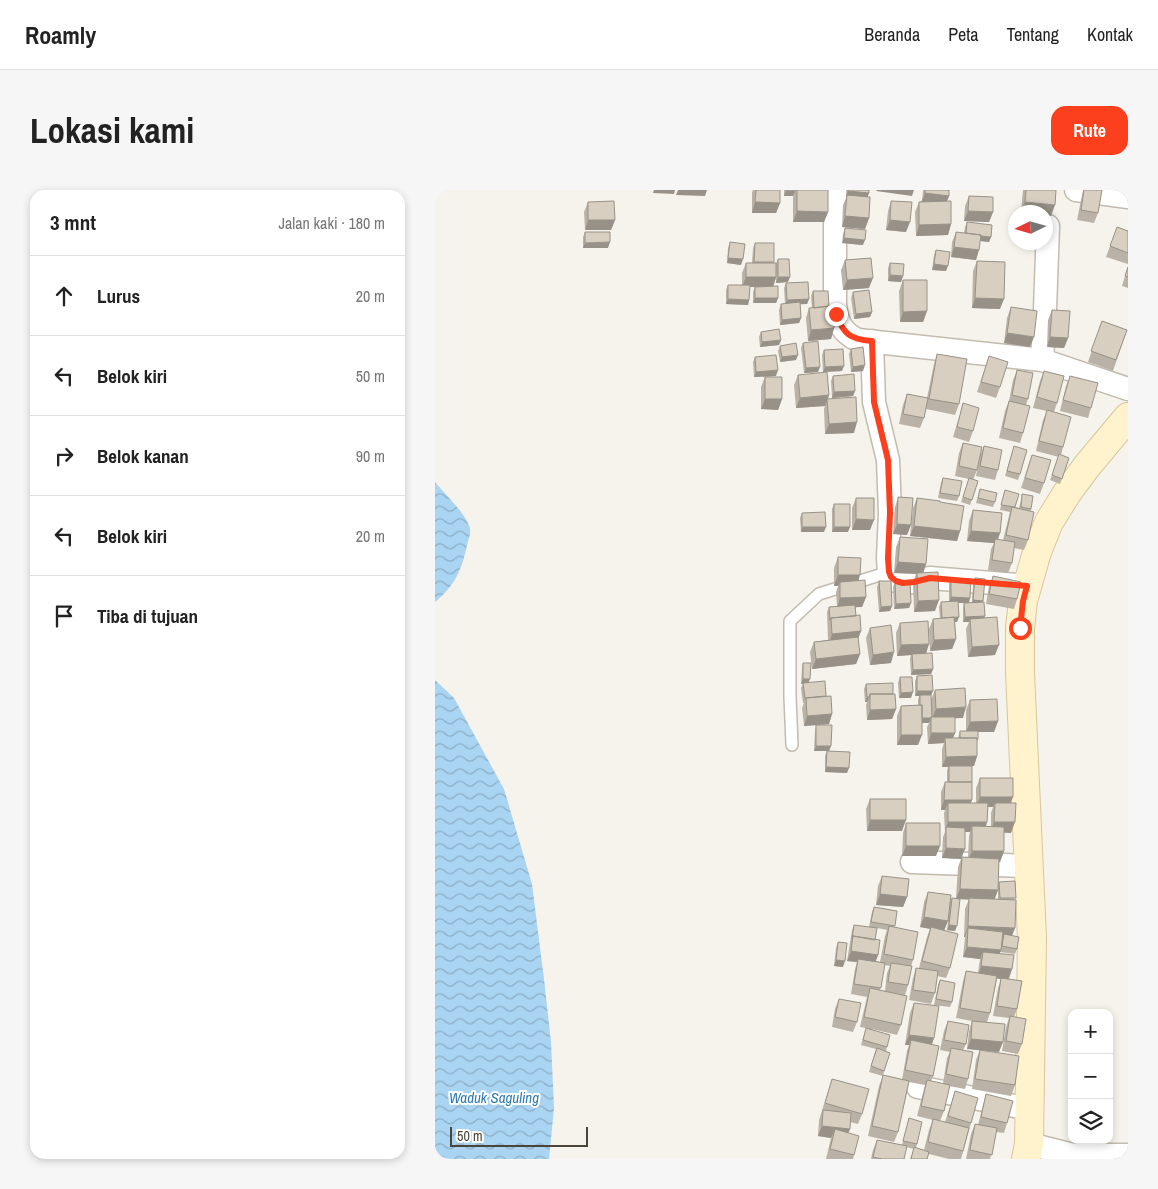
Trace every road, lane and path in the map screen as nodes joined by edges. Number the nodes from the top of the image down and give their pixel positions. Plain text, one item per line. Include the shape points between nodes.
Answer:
1 (835, 190) edge
2 (1076, 190) edge
3 (1128, 197) edge
4 (1047, 250) edge
5 (872, 341) junction
6 (1041, 360) junction
7 (1128, 389) edge
8 (1128, 417) edge
9 (889, 572) junction
10 (1027, 586) junction
11 (792, 745) dead end
12 (912, 862) dead end
13 (1029, 866) junction
14 (919, 1087) dead end
15 (1030, 1109) junction
16 (1028, 1152) edge
17 (1128, 1155) edge

1 - 5 street via 836,314 849,336
2 - 3 street
4 - 6 street
5 - 6 street
5 - 9 street via 874,402 888,460
6 - 7 street
8 - 10 street via 1087,466 1049,522
9 - 10 street via 896,581 903,583 930,578
9 - 11 lane via 819,594 790,621
10 - 13 street via 1020,628 1020,673
12 - 13 street
13 - 15 street via 1033,938
14 - 15 street
15 - 16 street
16 - 17 street

